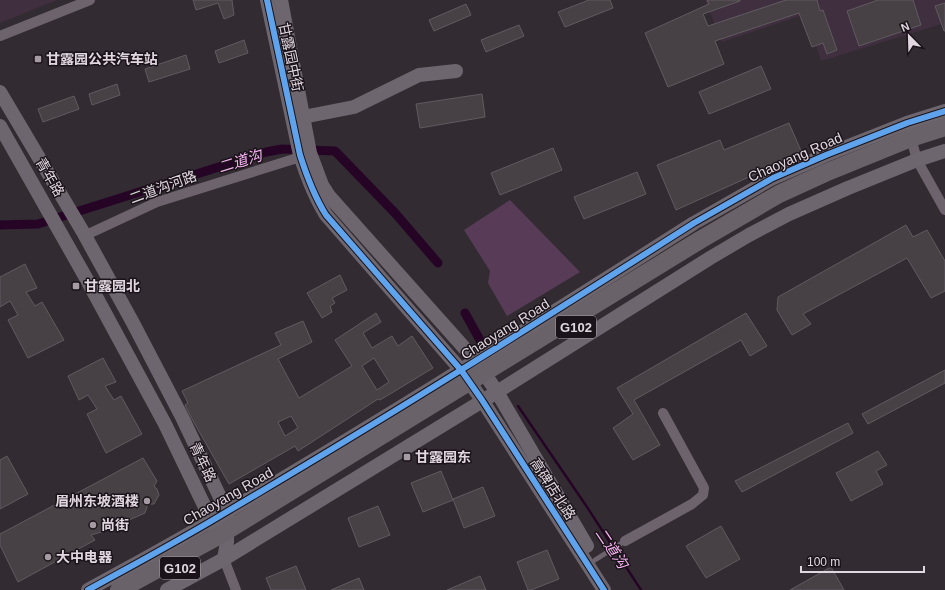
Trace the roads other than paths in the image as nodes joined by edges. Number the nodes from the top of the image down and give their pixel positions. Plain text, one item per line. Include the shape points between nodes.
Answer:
1 (90, 0) edge
2 (267, 0) edge
3 (281, 0) edge
4 (0, 36) edge
5 (456, 70) dead end
6 (0, 92) edge
7 (945, 111) edge
8 (298, 118) junction
9 (0, 126) edge
10 (945, 127) edge
11 (945, 138) edge
12 (912, 142) junction
13 (945, 151) edge
14 (304, 156) junction
15 (945, 210) edge
16 (84, 234) junction
17 (479, 381) junction
18 (663, 413) dead end
19 (227, 512) junction
20 (221, 539) junction
21 (625, 541) joint
22 (599, 558) junction
23 (88, 590) edge
24 (119, 590) edge
25 (140, 590) edge
26 (167, 590) edge
27 (236, 590) edge
28 (604, 590) edge
29 (615, 590) edge

1 - 4 street
2 - 8 street, 甘露园中街
3 - 8 street, 甘露园中街 via 290,41
5 - 8 street via 419,76 354,107
6 - 16 street, 青年路
7 - 12 street, Chaoyang Road
8 - 14 street
9 - 20 street, 青年路 via 165,424
10 - 12 highway, Chaoyang Road / G102
11 - 12 highway, Chaoyang Road / G102
12 - 13 street, Chaoyang Road
12 - 15 street
12 - 17 street, Chaoyang Road via 710,258
12 - 17 highway, Chaoyang Road / G102 via 825,173 779,194 700,240
14 - 16 street, 二道沟河路 via 157,202
14 - 17 street via 329,196
16 - 19 street, 青年路 via 182,417
17 - 19 street, Chaoyang Road
17 - 20 highway, Chaoyang Road / G102
17 - 20 street, Chaoyang Road
17 - 22 street, 高碑店北路
17 - 28 street, 高碑店北路
18 - 21 street via 704,488 703,495 692,504
19 - 20 street, 青年路
20 - 23 street, Chaoyang Road
20 - 24 highway, Chaoyang Road / G102
20 - 25 highway, Chaoyang Road / G102
20 - 26 street, Chaoyang Road
20 - 27 street
21 - 22 lane
22 - 29 street, 高碑店北路

